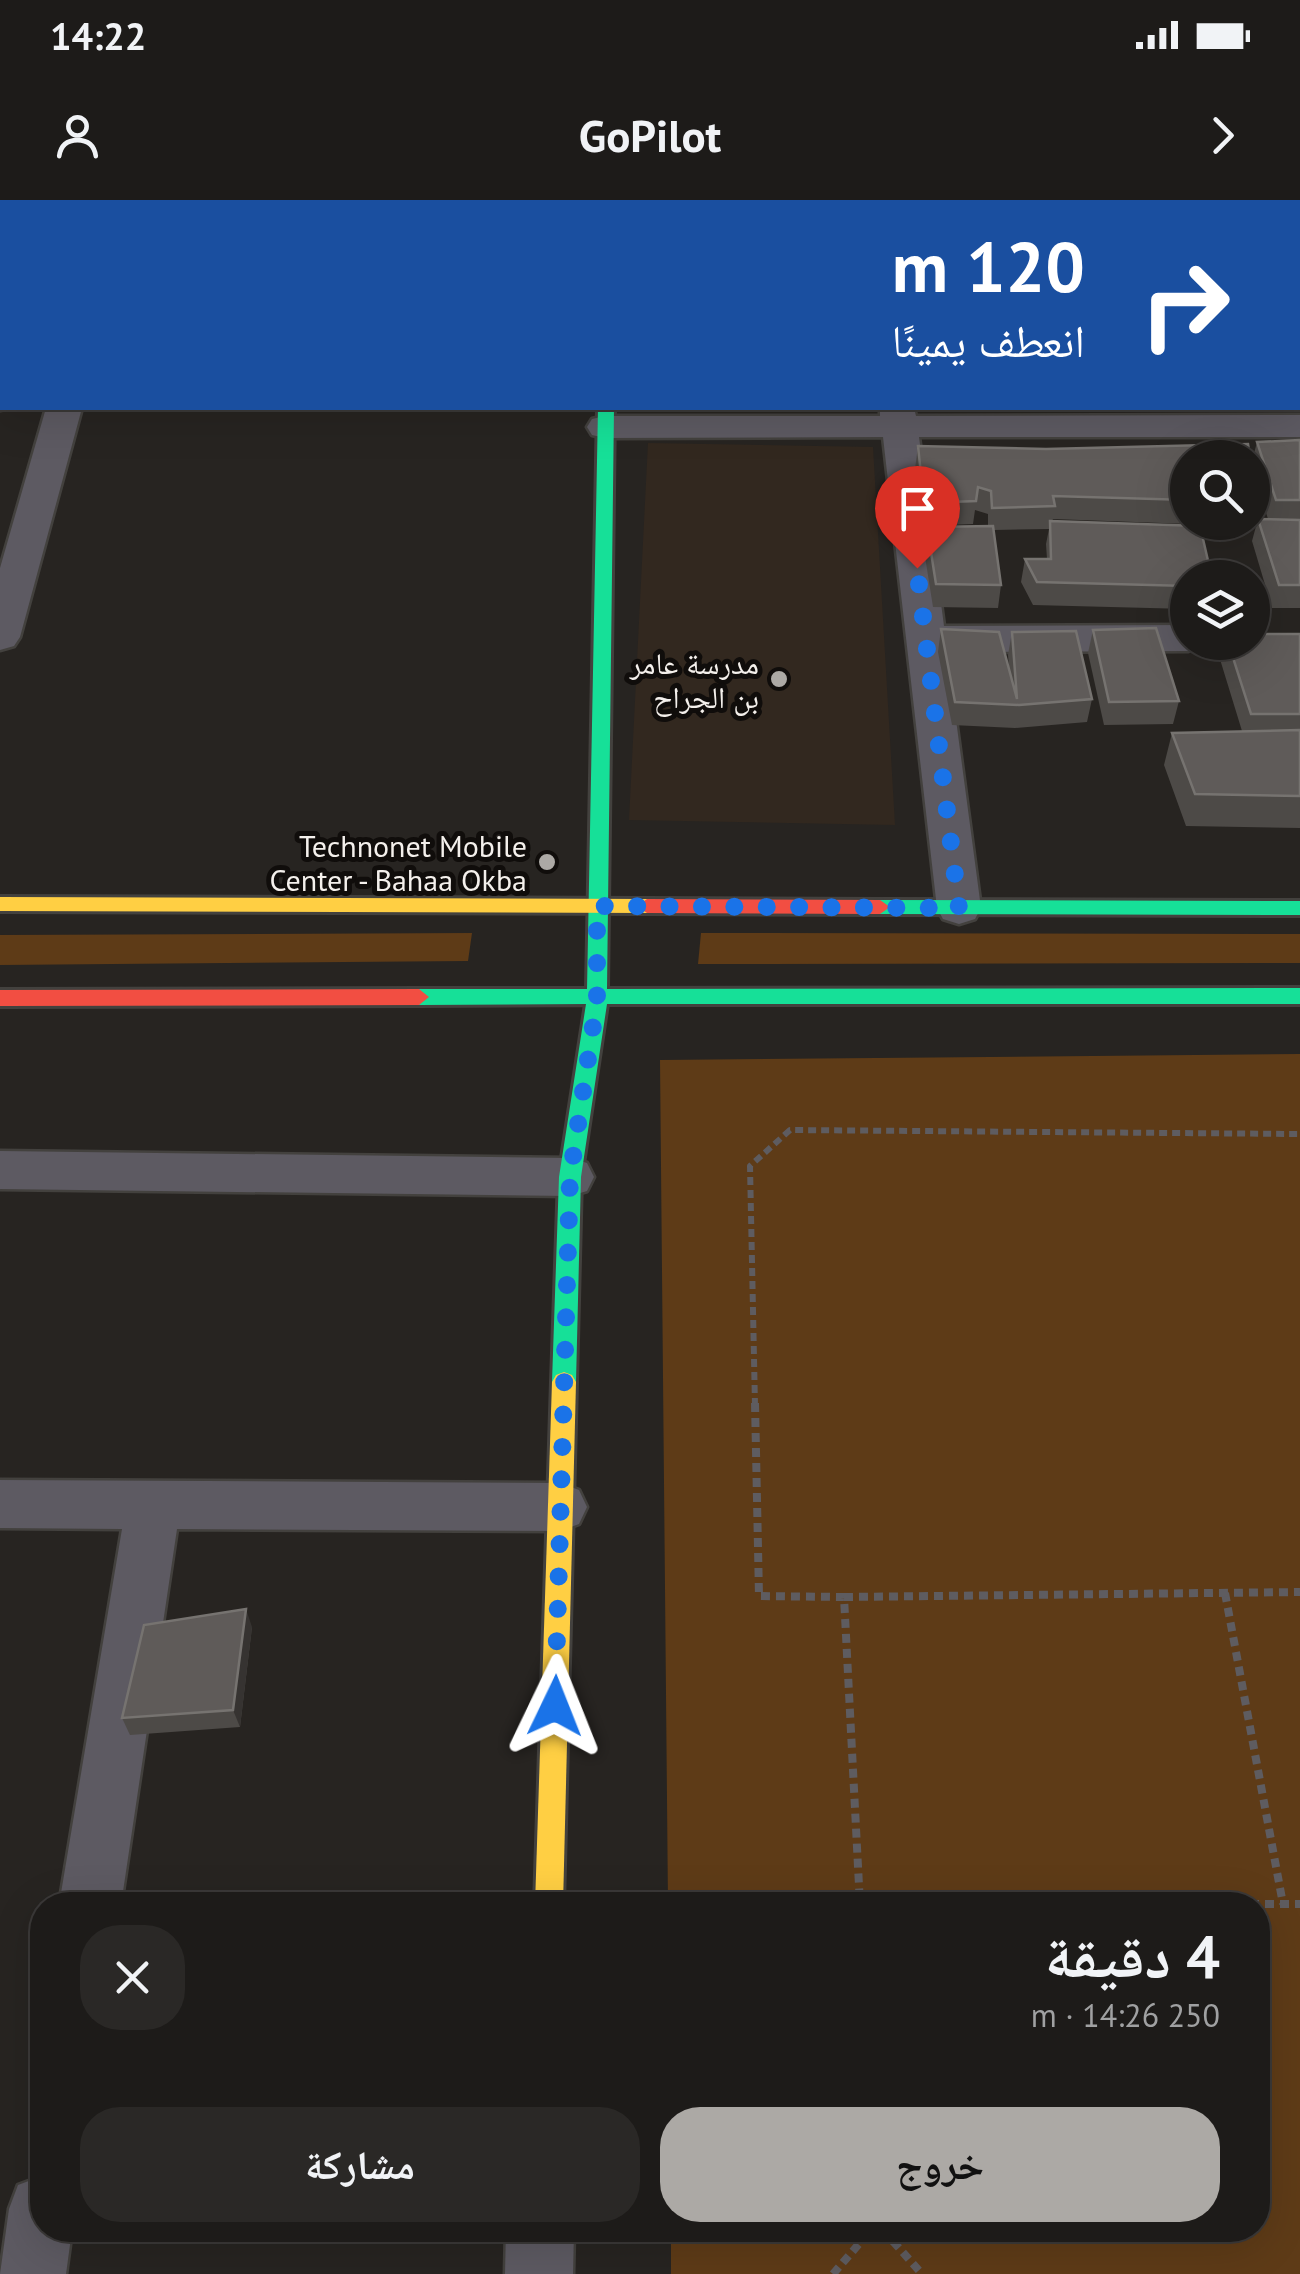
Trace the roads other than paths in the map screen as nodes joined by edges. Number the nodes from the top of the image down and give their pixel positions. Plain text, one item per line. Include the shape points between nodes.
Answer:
1 (63, 410) edge
2 (605, 417) edge
3 (898, 417) edge
4 (1300, 426) edge
5 (0, 637) edge
6 (1170, 638) edge
7 (926, 639) junction
8 (0, 904) edge
9 (597, 906) junction
10 (959, 908) junction
11 (1300, 908) edge
12 (1300, 996) edge
13 (0, 998) edge
14 (597, 1000) junction
15 (0, 1170) edge
16 (570, 1177) junction
17 (0, 1504) edge
18 (154, 1505) junction
19 (560, 1507) junction
20 (92, 1892) edge
21 (549, 1892) edge
22 (37, 2242) edge
23 (540, 2242) edge
24 (32, 2274) edge
25 (539, 2274) edge

1 - 5 street
2 - 3 street
2 - 9 main road
3 - 4 street
3 - 7 street
6 - 7 street
7 - 10 street
8 - 9 main road
9 - 10 main road
9 - 14 main road
10 - 11 main road
12 - 14 main road
13 - 14 main road
14 - 16 main road
15 - 16 street
16 - 19 main road
17 - 18 street
18 - 19 street
18 - 20 street
19 - 21 main road
22 - 24 street
23 - 25 street

